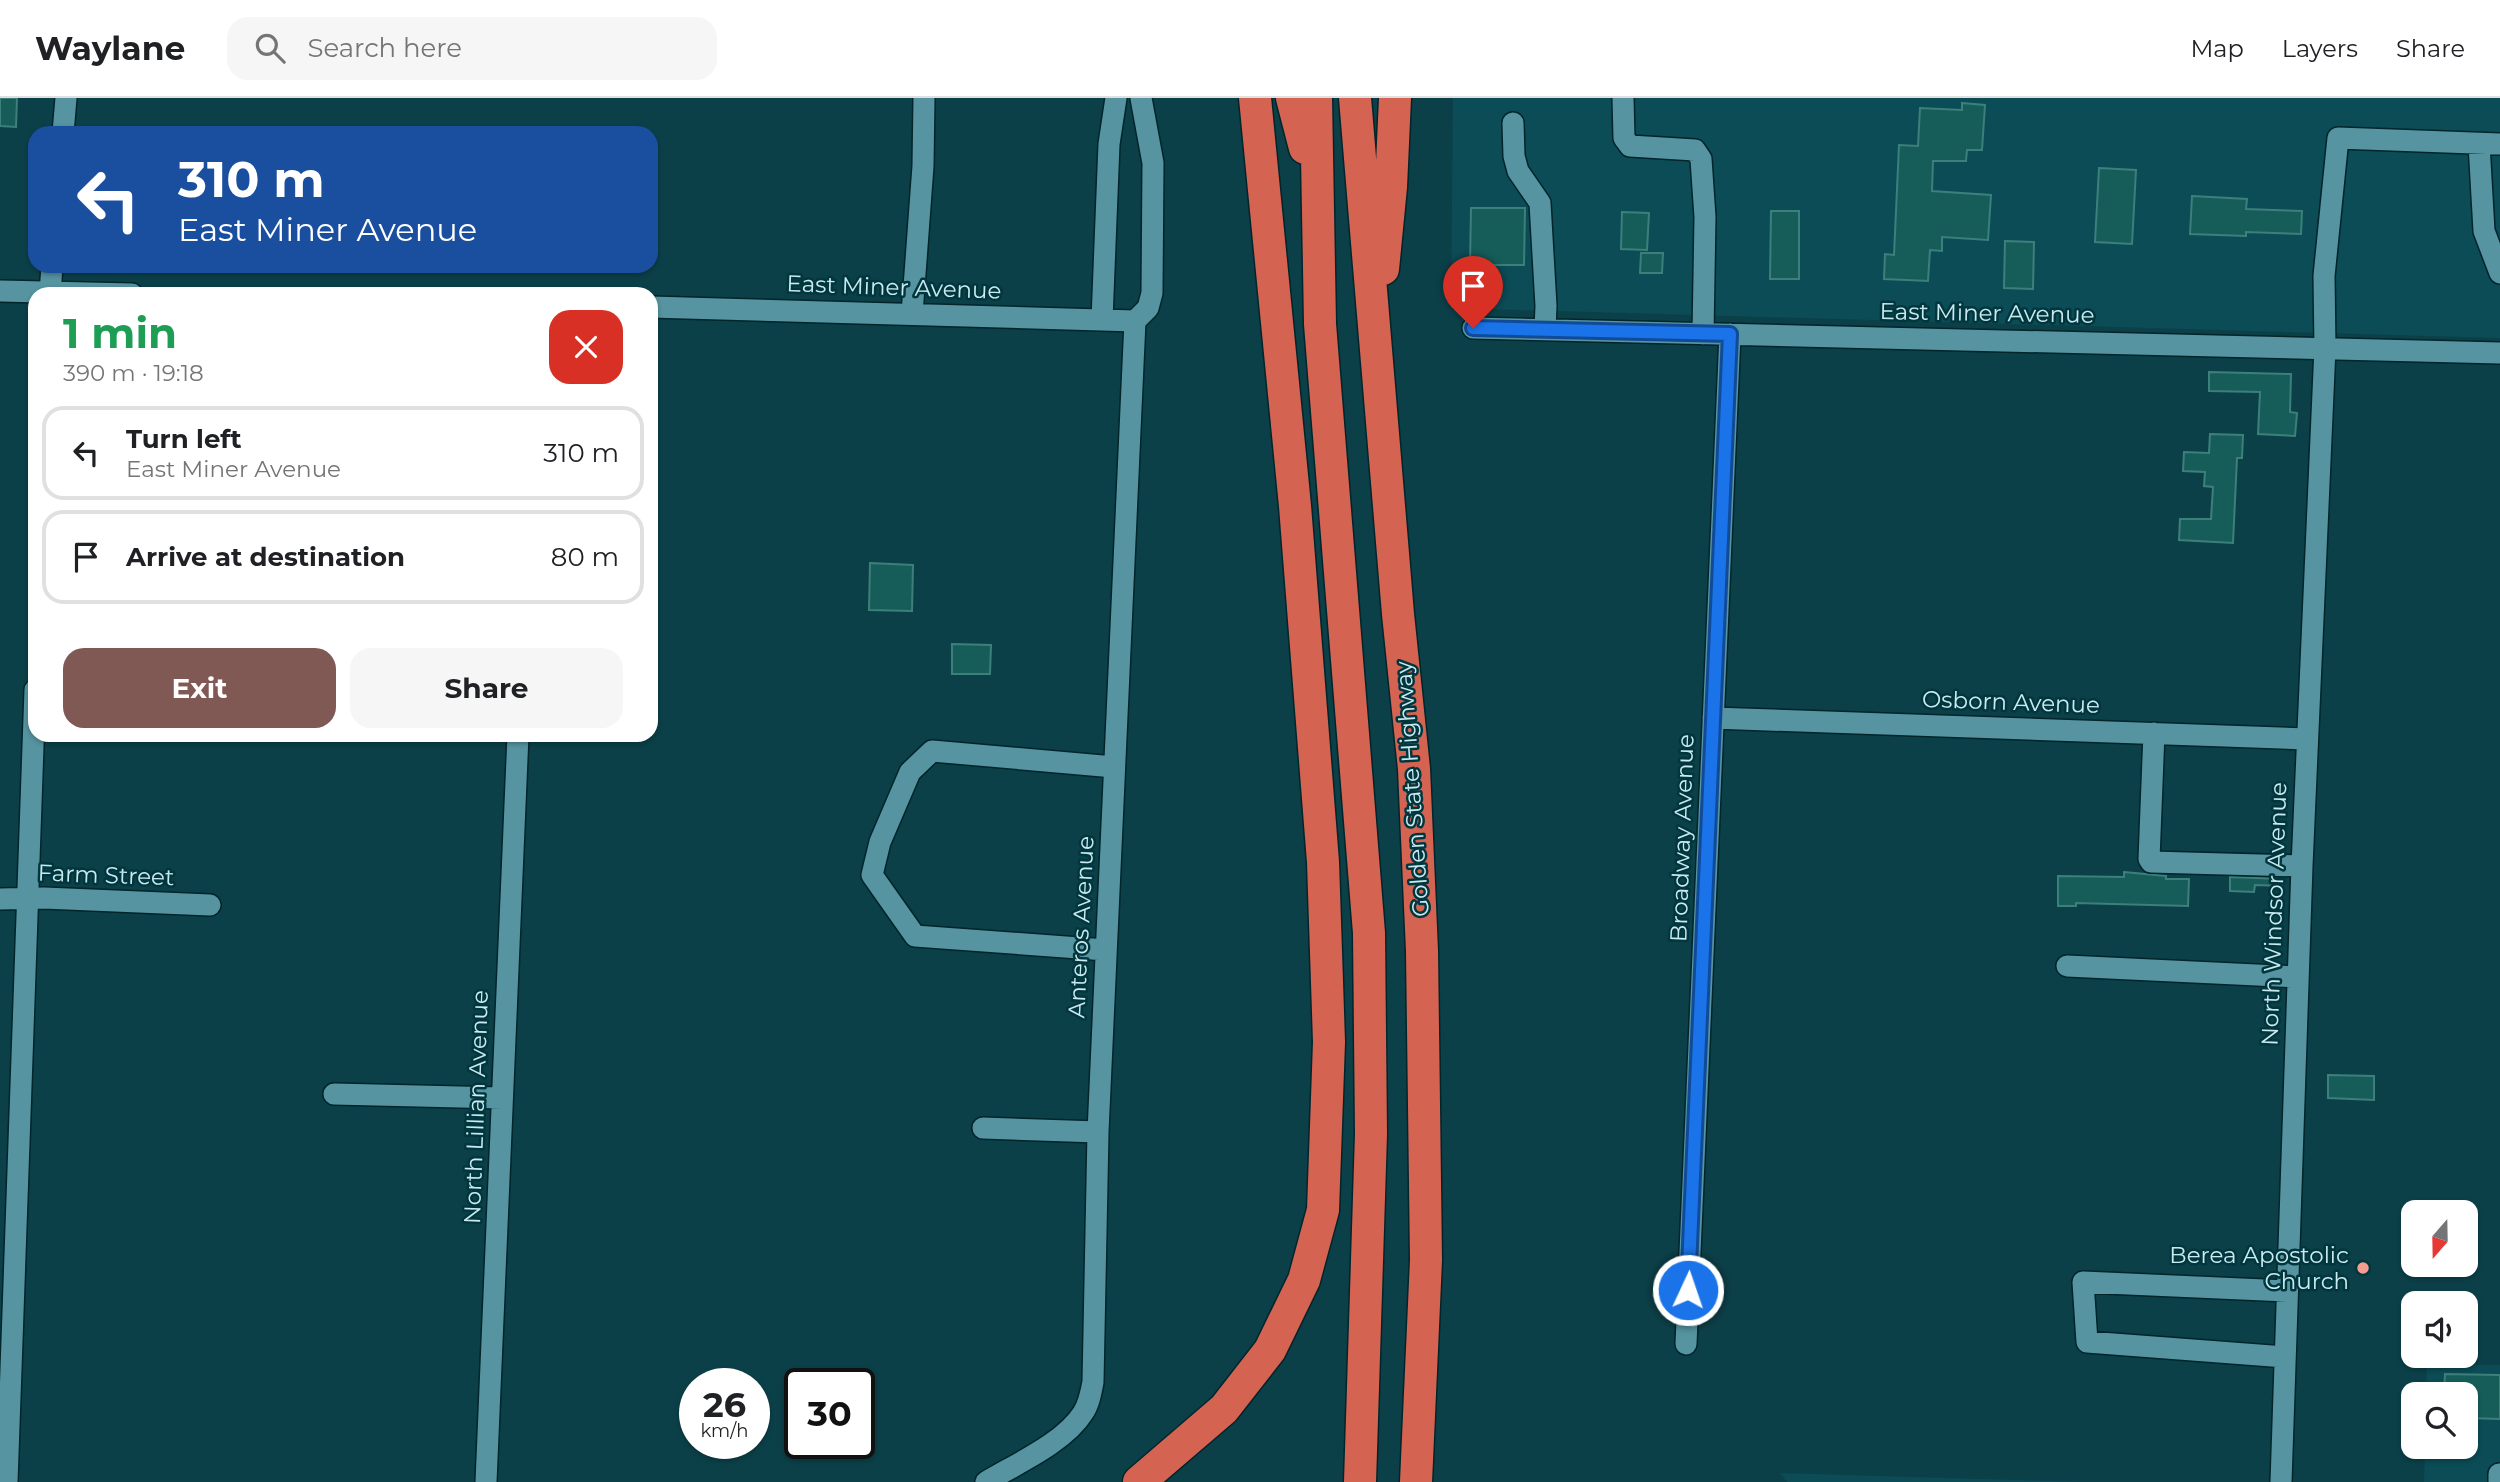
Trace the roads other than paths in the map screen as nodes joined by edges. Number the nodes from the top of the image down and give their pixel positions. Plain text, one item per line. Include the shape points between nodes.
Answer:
1 (66, 98) edge
2 (924, 98) edge
3 (1116, 98) edge
4 (1142, 98) edge
5 (1255, 98) edge
6 (1292, 98) edge
7 (1316, 98) edge
8 (1355, 98) edge
9 (1395, 98) edge
10 (1623, 98) edge
11 (1513, 123) dead end
12 (64, 126) edge
13 (2490, 144) edge
14 (1319, 204) junction
15 (2500, 273) edge
16 (0, 291) edge
17 (28, 292) edge
18 (658, 307) edge
19 (912, 314) junction
20 (1102, 320) junction
21 (1135, 321) junction
22 (1473, 328) dead end
23 (1545, 329) junction
24 (1703, 334) junction
25 (1730, 334) junction
26 (1376, 347) junction
27 (2325, 348) junction
28 (2500, 353) edge
29 (1713, 718) junction
30 (2154, 733) junction
31 (2307, 739) junction
32 (33, 742) edge
33 (518, 742) edge
34 (1114, 767) junction
35 (2302, 866) junction
36 (0, 899) edge
37 (27, 899) junction
38 (210, 905) dead end
39 (1106, 950) junction
40 (2067, 966) dead end
41 (2298, 977) junction
42 (334, 1094) dead end
43 (502, 1098) junction
44 (984, 1128) dead end
45 (1098, 1132) junction
46 (2287, 1291) junction
47 (1686, 1345) dead end
48 (2285, 1357) junction
49 (7, 1482) edge
50 (486, 1482) edge
51 (986, 1482) edge
52 (1139, 1482) edge
53 (1360, 1482) edge
54 (1416, 1482) edge
55 (2281, 1482) edge

1 - 12 street
2 - 19 street
3 - 20 street via 1109,144
4 - 21 street via 1153,163 1153,267 1148,308
5 - 52 highway via 1295,506 1323,862 1329,1042 1323,1210 1304,1280 1270,1350 1224,1409
6 - 14 highway
7 - 14 highway
8 - 26 highway, Golden State Highway
9 - 26 highway
10 - 24 street via 1624,138 1630,146 1695,150 1701,159
11 - 23 street via 1518,171 1540,202
13 - 15 street via 2484,231
13 - 27 street, North Windsor Avenue via 2338,138 2324,276
14 - 53 highway via 1320,324 1368,933 1371,1133
16 - 17 street
18 - 19 street, East Miner Avenue
19 - 20 street, East Miner Avenue
20 - 21 street, East Miner Avenue
21 - 34 street, Anteros Avenue
22 - 23 street, East Miner Avenue
23 - 24 street, East Miner Avenue
24 - 25 street, East Miner Avenue
25 - 27 street, East Miner Avenue
25 - 29 street, Broadway Avenue
26 - 54 highway, Golden State Highway via 1414,769 1422,951 1426,1260
27 - 28 street, East Miner Avenue
27 - 31 street, North Windsor Avenue
29 - 30 street, Osborn Avenue
29 - 47 street, Broadway Avenue
30 - 31 street, Osborn Avenue
30 - 35 street via 2151,862
31 - 35 street, North Windsor Avenue
32 - 37 street
33 - 43 street, North Lillian Avenue
34 - 39 street, Anteros Avenue
34 - 39 street via 933,751 910,772 880,842 872,875 915,936
35 - 41 street, North Windsor Avenue
36 - 37 street, Farm Street
37 - 38 street, Farm Street
37 - 49 street
39 - 45 street, Anteros Avenue
40 - 41 street
41 - 46 street, North Windsor Avenue
42 - 43 street
43 - 50 street, North Lillian Avenue
44 - 45 street
45 - 51 street, Anteros Avenue via 1089,1399 1071,1428
46 - 48 street, North Windsor Avenue
46 - 48 street via 2083,1282 2087,1342
48 - 55 street, North Windsor Avenue

